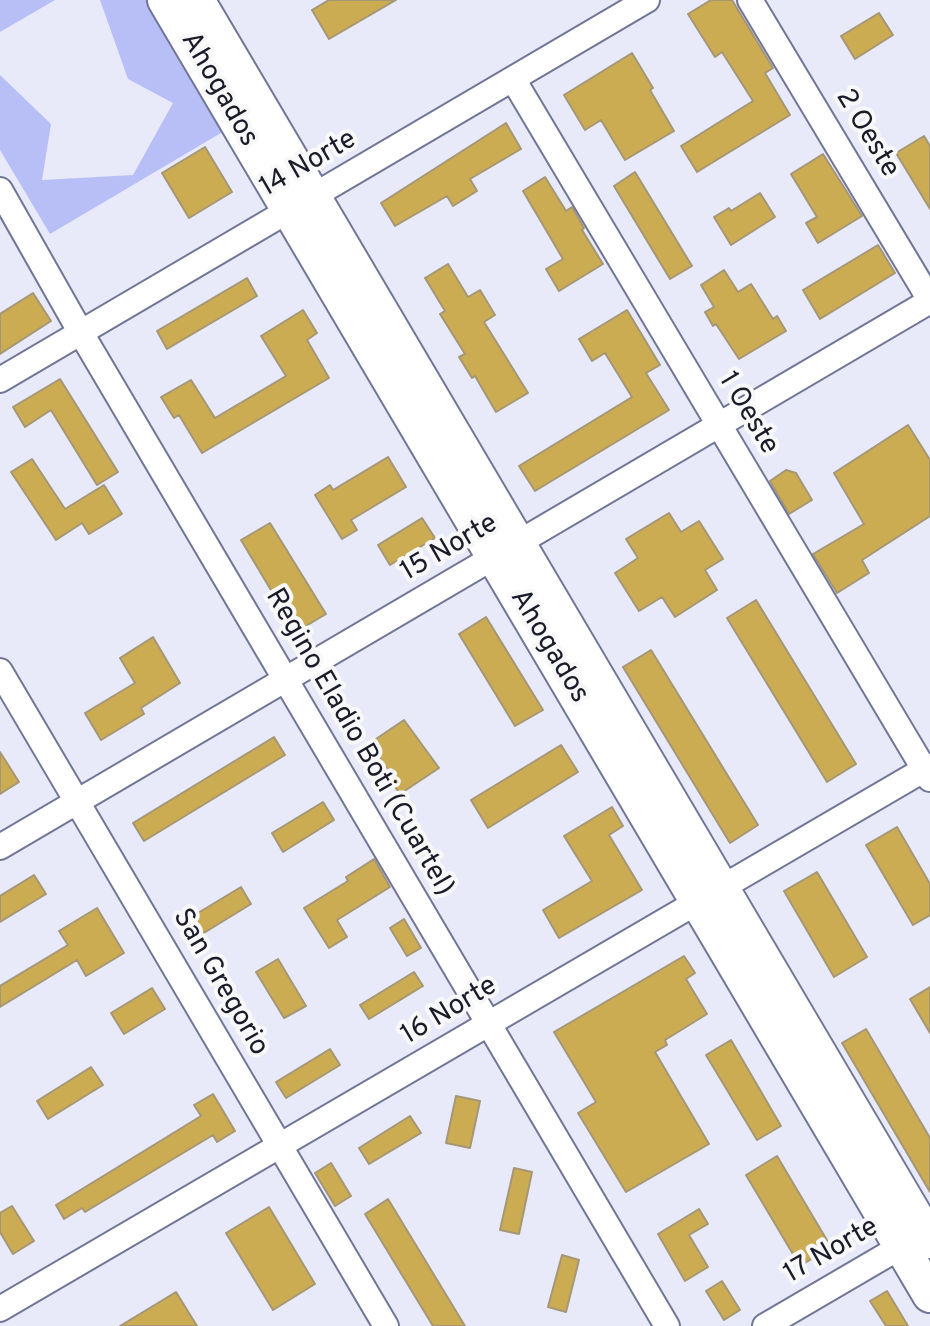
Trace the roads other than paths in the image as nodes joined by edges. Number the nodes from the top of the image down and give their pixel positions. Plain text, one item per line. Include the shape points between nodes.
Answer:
1 (165, 0) edge
2 (197, 0) edge
3 (647, 0) edge
4 (750, 0) edge
5 (513, 79) junction
6 (0, 190) edge
7 (301, 204) junction
8 (930, 300) edge
9 (81, 333) junction
10 (0, 380) edge
11 (719, 425) junction
12 (507, 550) junction
13 (0, 671) edge
14 (286, 680) junction
15 (928, 772) edge
16 (77, 801) junction
17 (0, 847) edge
18 (709, 895) junction
19 (488, 1024) junction
20 (280, 1147) junction
21 (922, 1237) edge
22 (930, 1295) edge
23 (0, 1309) edge
24 (386, 1326) edge
25 (667, 1326) edge
26 (765, 1326) edge

1 - 7 main road, Ahogados
2 - 7 main road, Ahogados
3 - 5 street, 14 Norte
4 - 8 street, 2 Oeste
5 - 7 street, 14 Norte
5 - 11 street, 1 Oeste
6 - 9 street, Regino Eladio Boti (Cuartel)
7 - 9 street, 14 Norte
7 - 12 main road, Ahogados
8 - 11 street, 15 Norte
9 - 10 street, 14 Norte
9 - 14 street, Regino Eladio Boti (Cuartel)
11 - 12 street, 15 Norte
11 - 15 street, 1 Oeste
12 - 14 street, 15 Norte
12 - 18 main road, Ahogados
13 - 16 street, San Gregorio
14 - 16 street, 15 Norte
14 - 19 street, Regino Eladio Boti (Cuartel)
15 - 18 street, 16 Norte
16 - 17 street, 15 Norte
16 - 20 street, San Gregorio
18 - 19 street, 16 Norte
18 - 21 main road, Ahogados
19 - 20 street, 16 Norte
19 - 25 street, Regino Eladio Boti (Cuartel)
20 - 23 street, 16 Norte
20 - 24 street, San Gregorio
21 - 22 main road, Ahogados
21 - 26 street, 17 Norte

